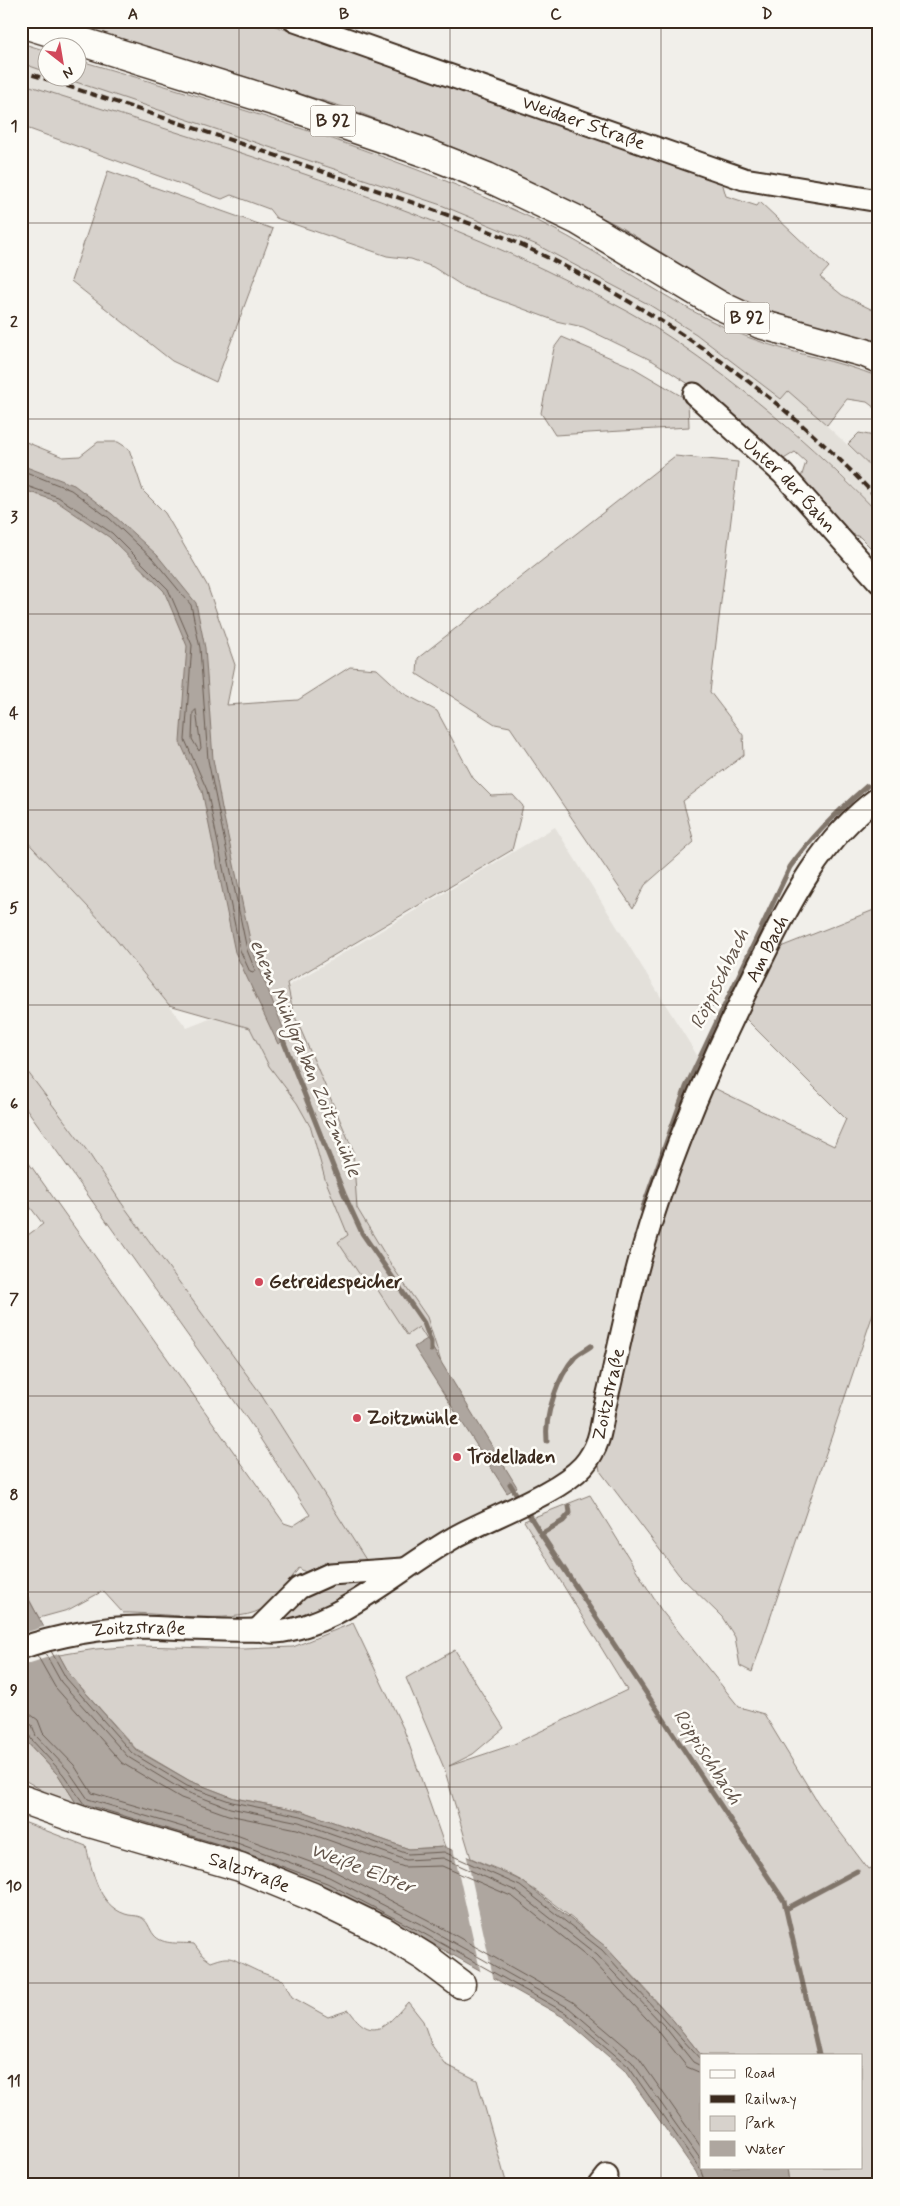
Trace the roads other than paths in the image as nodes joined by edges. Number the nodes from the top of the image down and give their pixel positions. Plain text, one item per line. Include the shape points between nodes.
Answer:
1 (295, 21) edge
2 (21, 23) edge
3 (879, 201) edge
4 (879, 359) edge
5 (694, 394) dead end
6 (879, 582) edge
7 (879, 797) edge
8 (688, 1122) joint
9 (404, 1568) junction
10 (258, 1630) junction
11 (21, 1648) edge
12 (21, 1799) edge
13 (461, 1984) dead end

1 - 3 street, Weidaer Straße via 744,179
2 - 4 main road, B 92 via 283,104 429,154 542,203 628,249 719,305 760,324
5 - 6 street, Unter der Bahn via 783,474
7 - 8 street, Am Bach via 843,828 787,908 745,991
8 - 9 street, Zoitzstraße via 642,1252 595,1452 569,1478 454,1537
9 - 10 street, Zoitzstraße via 381,1587 332,1615 276,1632
9 - 10 street, Zoitzstraße via 330,1574 299,1588
10 - 11 street, Zoitzstraße via 138,1627 44,1640
12 - 13 main road, Salzstraße via 83,1821 240,1867 314,1897 384,1931 425,1956

